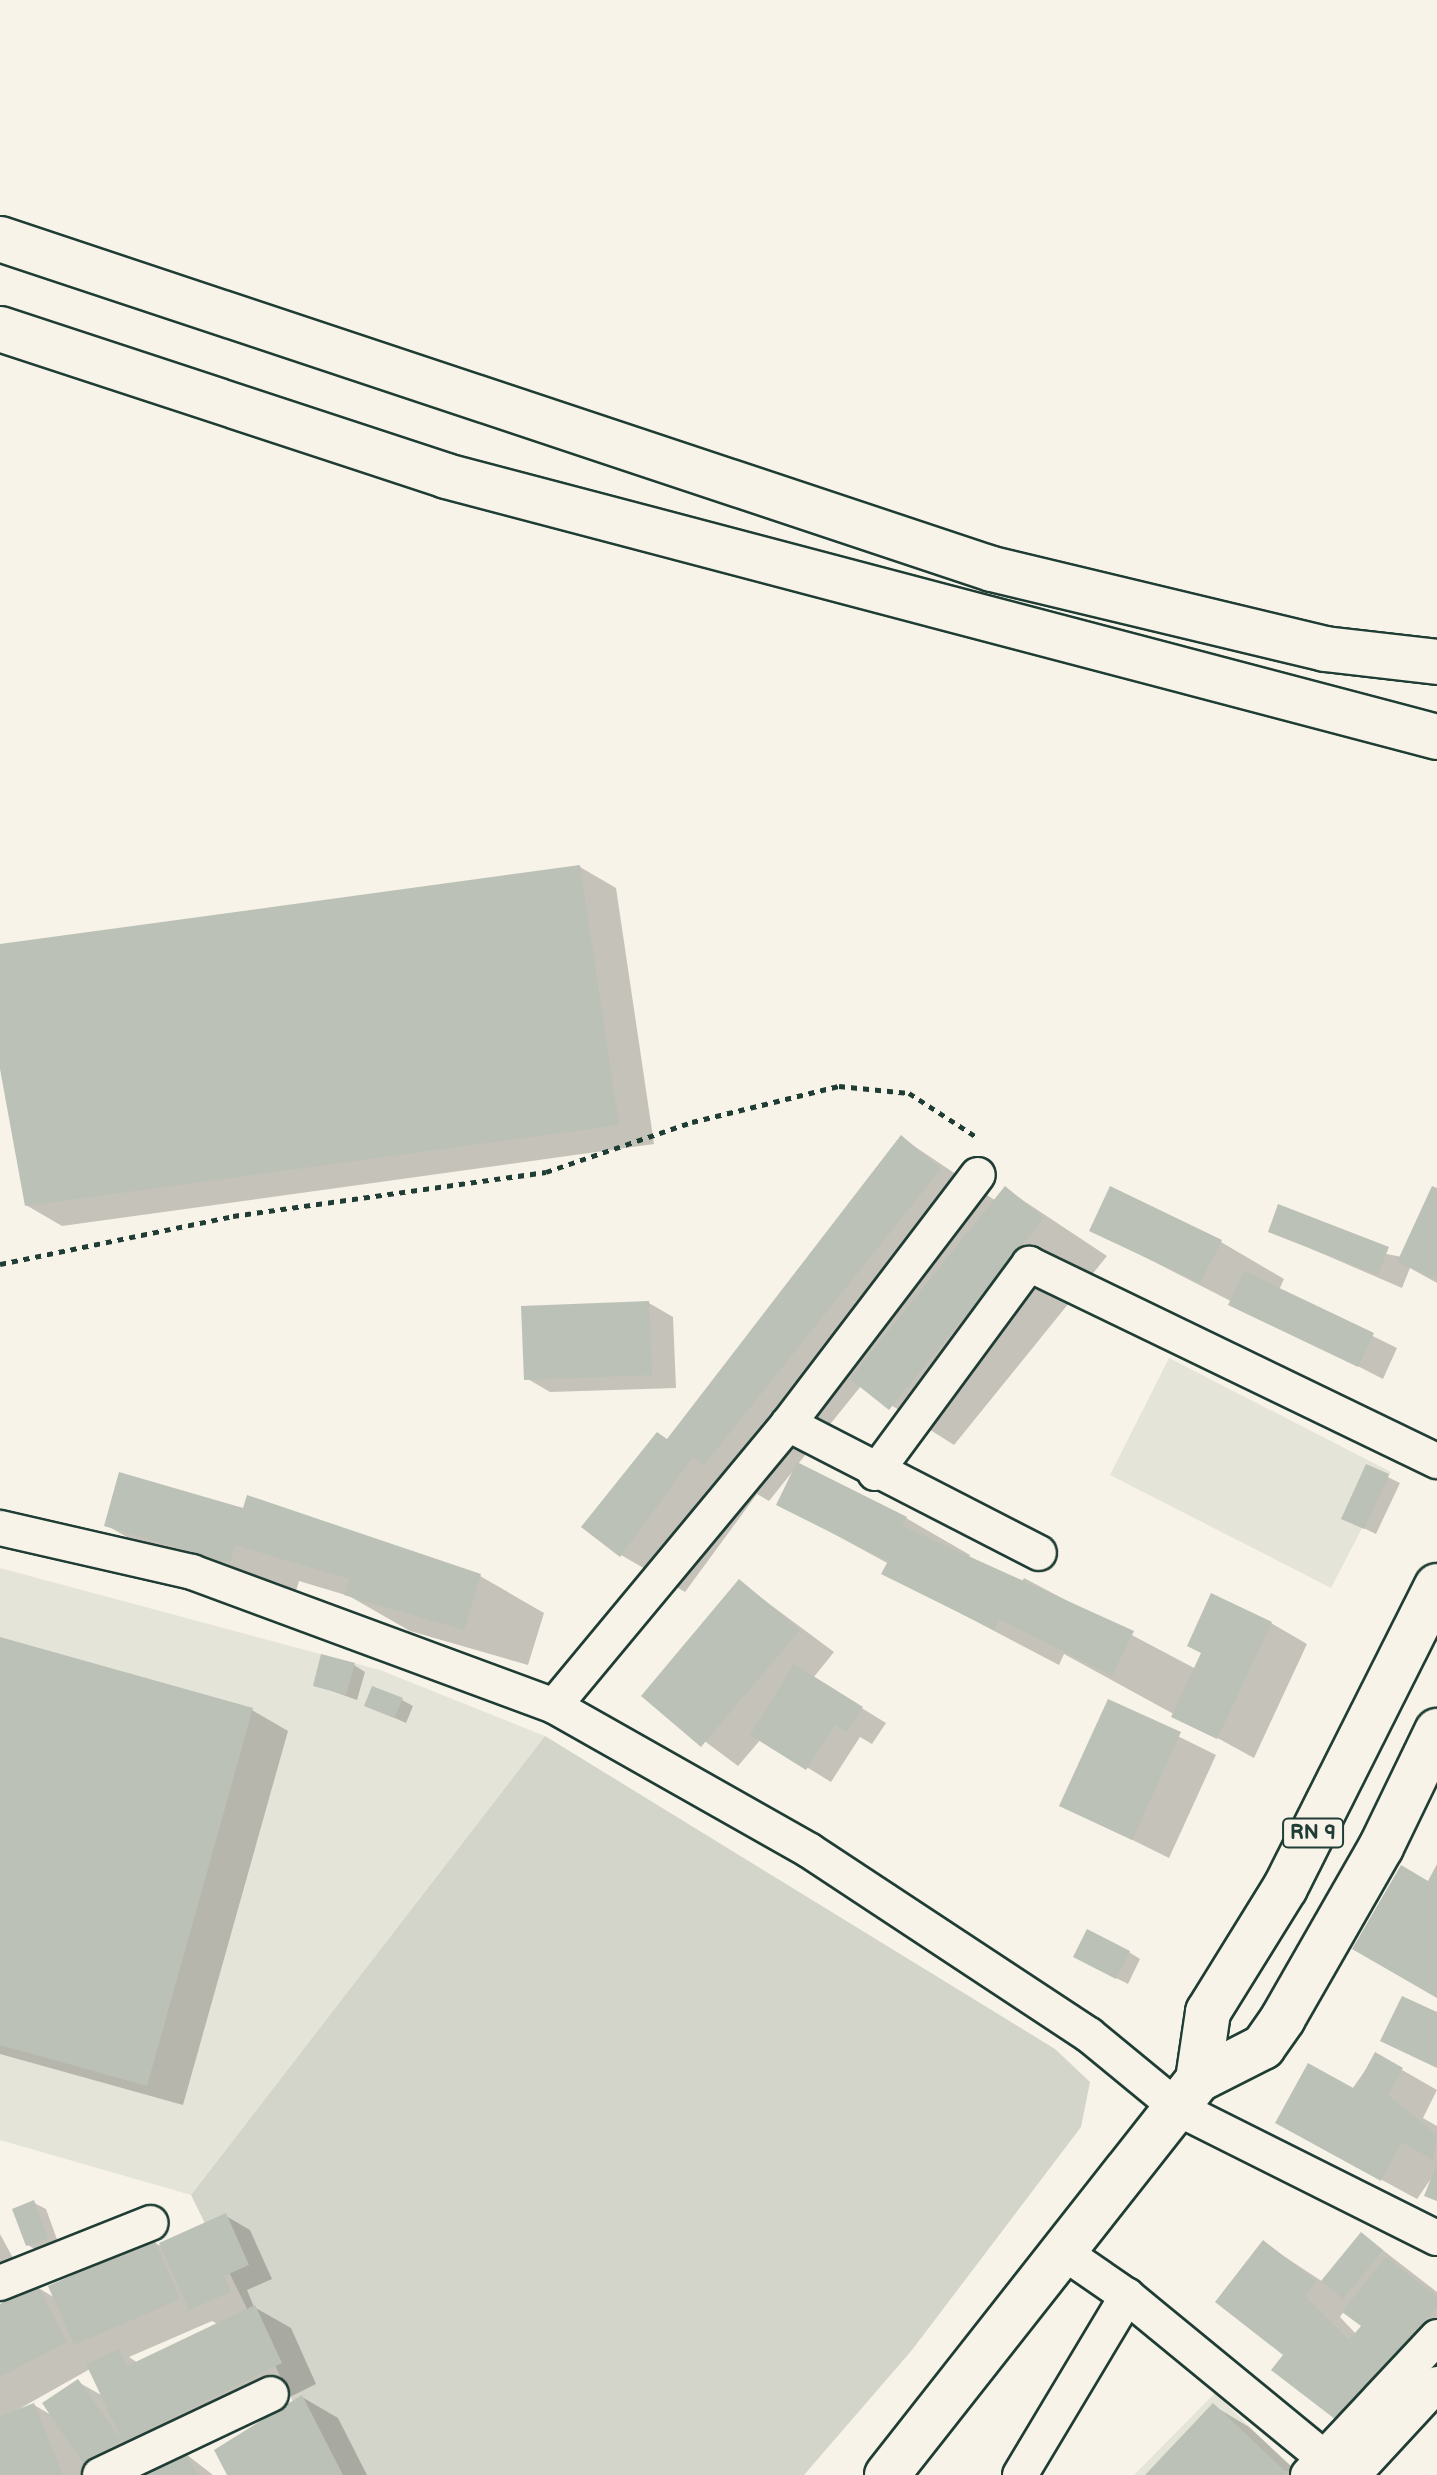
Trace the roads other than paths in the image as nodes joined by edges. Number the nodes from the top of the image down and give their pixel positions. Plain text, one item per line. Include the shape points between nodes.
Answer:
1 (0, 239) edge
2 (0, 329) edge
3 (1437, 662) edge
4 (1437, 737) edge
5 (978, 1175) road end
6 (788, 1424) junction
7 (1437, 1461) edge
8 (875, 1473) junction
9 (0, 1528) edge
10 (1039, 1553) dead end
11 (1437, 1586) edge
12 (554, 1706) junction
13 (1437, 1731) edge
14 (1189, 2094) junction
15 (151, 2223) dead end
16 (1437, 2238) edge
17 (1066, 2254) junction
18 (0, 2283) edge
19 (1127, 2296) junction
20 (1437, 2337) edge
21 (1437, 2384) edge
22 (271, 2394) dead end
23 (1333, 2471) edge
24 (100, 2475) edge
25 (887, 2475) edge
26 (1020, 2475) edge

1 - 3 main road via 992,569 1325,649
2 - 4 main road via 446,476
5 - 6 street
6 - 8 street
6 - 12 street
7 - 8 street via 1029,1264
8 - 10 street
9 - 12 street via 192,1572
11 - 14 main road, RN 9 via 1285,1888 1208,2012
12 - 14 street via 810,1851 1089,2035
13 - 14 main road, RN 9 via 1381,1847 1283,2018 1263,2047
14 - 16 street
14 - 17 main road, RN 9
15 - 18 street
17 - 19 street
17 - 25 main road, RN 9
19 - 23 street
19 - 26 street
20 - 23 street
21 - 23 street
22 - 24 street

